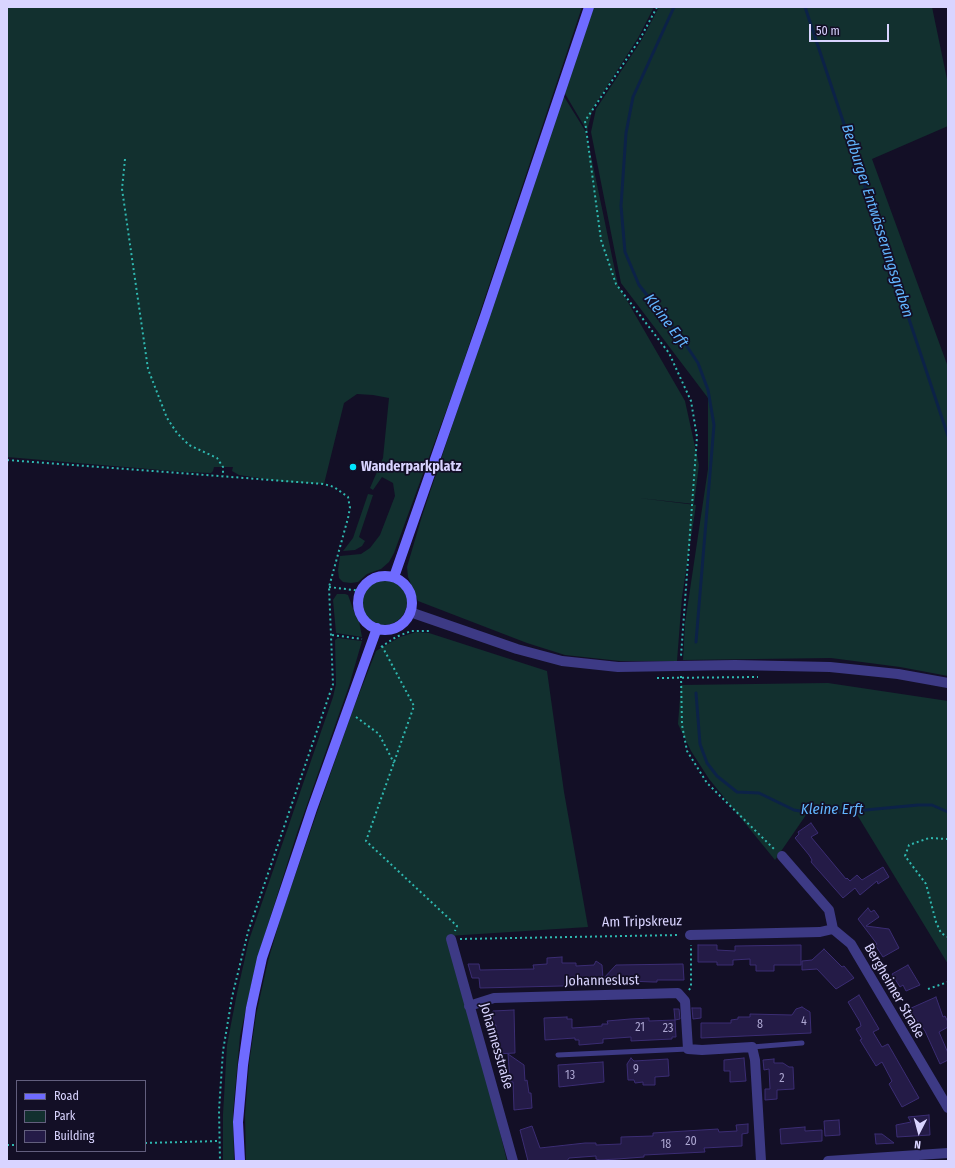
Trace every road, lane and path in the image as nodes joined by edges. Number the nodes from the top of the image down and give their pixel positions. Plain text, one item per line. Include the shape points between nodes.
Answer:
1 (589, 7) edge
2 (657, 7) edge
3 (125, 159) dead end
4 (7, 460) edge
5 (223, 476) junction
6 (394, 577) junction
7 (329, 587) junction
8 (361, 591) junction
9 (410, 612) junction
10 (377, 628) junction
11 (332, 635) junction
12 (372, 641) junction
13 (382, 646) dead end
14 (378, 654) dead end
15 (681, 667) junction
16 (759, 677) dead end
17 (680, 678) junction
18 (948, 683) edge
19 (358, 710) dead end
20 (394, 763) junction
21 (948, 838) edge
22 (782, 856) joint
23 (833, 929) junction
24 (690, 935) junction
25 (948, 938) edge
26 (451, 939) junction
27 (948, 982) edge
28 (928, 989) dead end
29 (683, 998) junction
30 (470, 1006) junction
31 (802, 1043) dead end
32 (752, 1047) junction
33 (688, 1049) junction
34 (558, 1055) dead end
35 (948, 1108) edge
36 (219, 1141) junction
37 (146, 1144) edge
38 (948, 1153) edge
39 (220, 1161) edge
40 (240, 1161) edge
41 (513, 1161) edge
42 (761, 1161) edge
43 (828, 1161) edge

1 - 6 main road
2 - 15 path via 640,39 585,121 601,240 616,284 669,353 691,401 697,438 682,622
3 - 5 path via 122,189 148,369 167,418 177,433 189,445 217,458 223,467
4 - 5 path
5 - 7 path via 324,484 344,494 349,503 348,518
6 - 8 main road via 376,577
6 - 9 main road via 404,583 411,594
7 - 8 path
7 - 11 path
8 - 10 main road via 358,607 362,617
9 - 10 main road via 407,618 395,627
9 - 15 street via 517,649 562,661 618,667
10 - 12 main road
11 - 12 path
11 - 36 path via 333,684 248,932 232,997 223,1051
12 - 14 path via 381,647
12 - 40 main road via 309,816 262,958 251,1008 243,1065 238,1122
13 - 20 path via 414,706
15 - 17 path
15 - 18 street via 830,667 898,674
16 - 17 path
17 - 22 path via 682,725 687,751 708,783
19 - 20 path via 355,716 379,734
20 - 26 path via 366,841 457,926
21 - 25 path via 929,838 909,845 905,856 926,884 936,922 941,933
22 - 23 street via 829,910
23 - 24 street, Am Tripskreuz via 820,932
23 - 35 street, Bergheimer Straße via 851,944
24 - 26 path, Am Tripskreuz
24 - 29 path via 691,987
26 - 30 street, Johannesstraße
27 - 28 path
29 - 30 street, Johanneslust via 678,993 494,998
29 - 33 street
30 - 41 street, Johannesstraße
31 - 32 lane
32 - 33 street
32 - 42 street
33 - 34 lane
36 - 37 path
36 - 39 path
38 - 43 street

